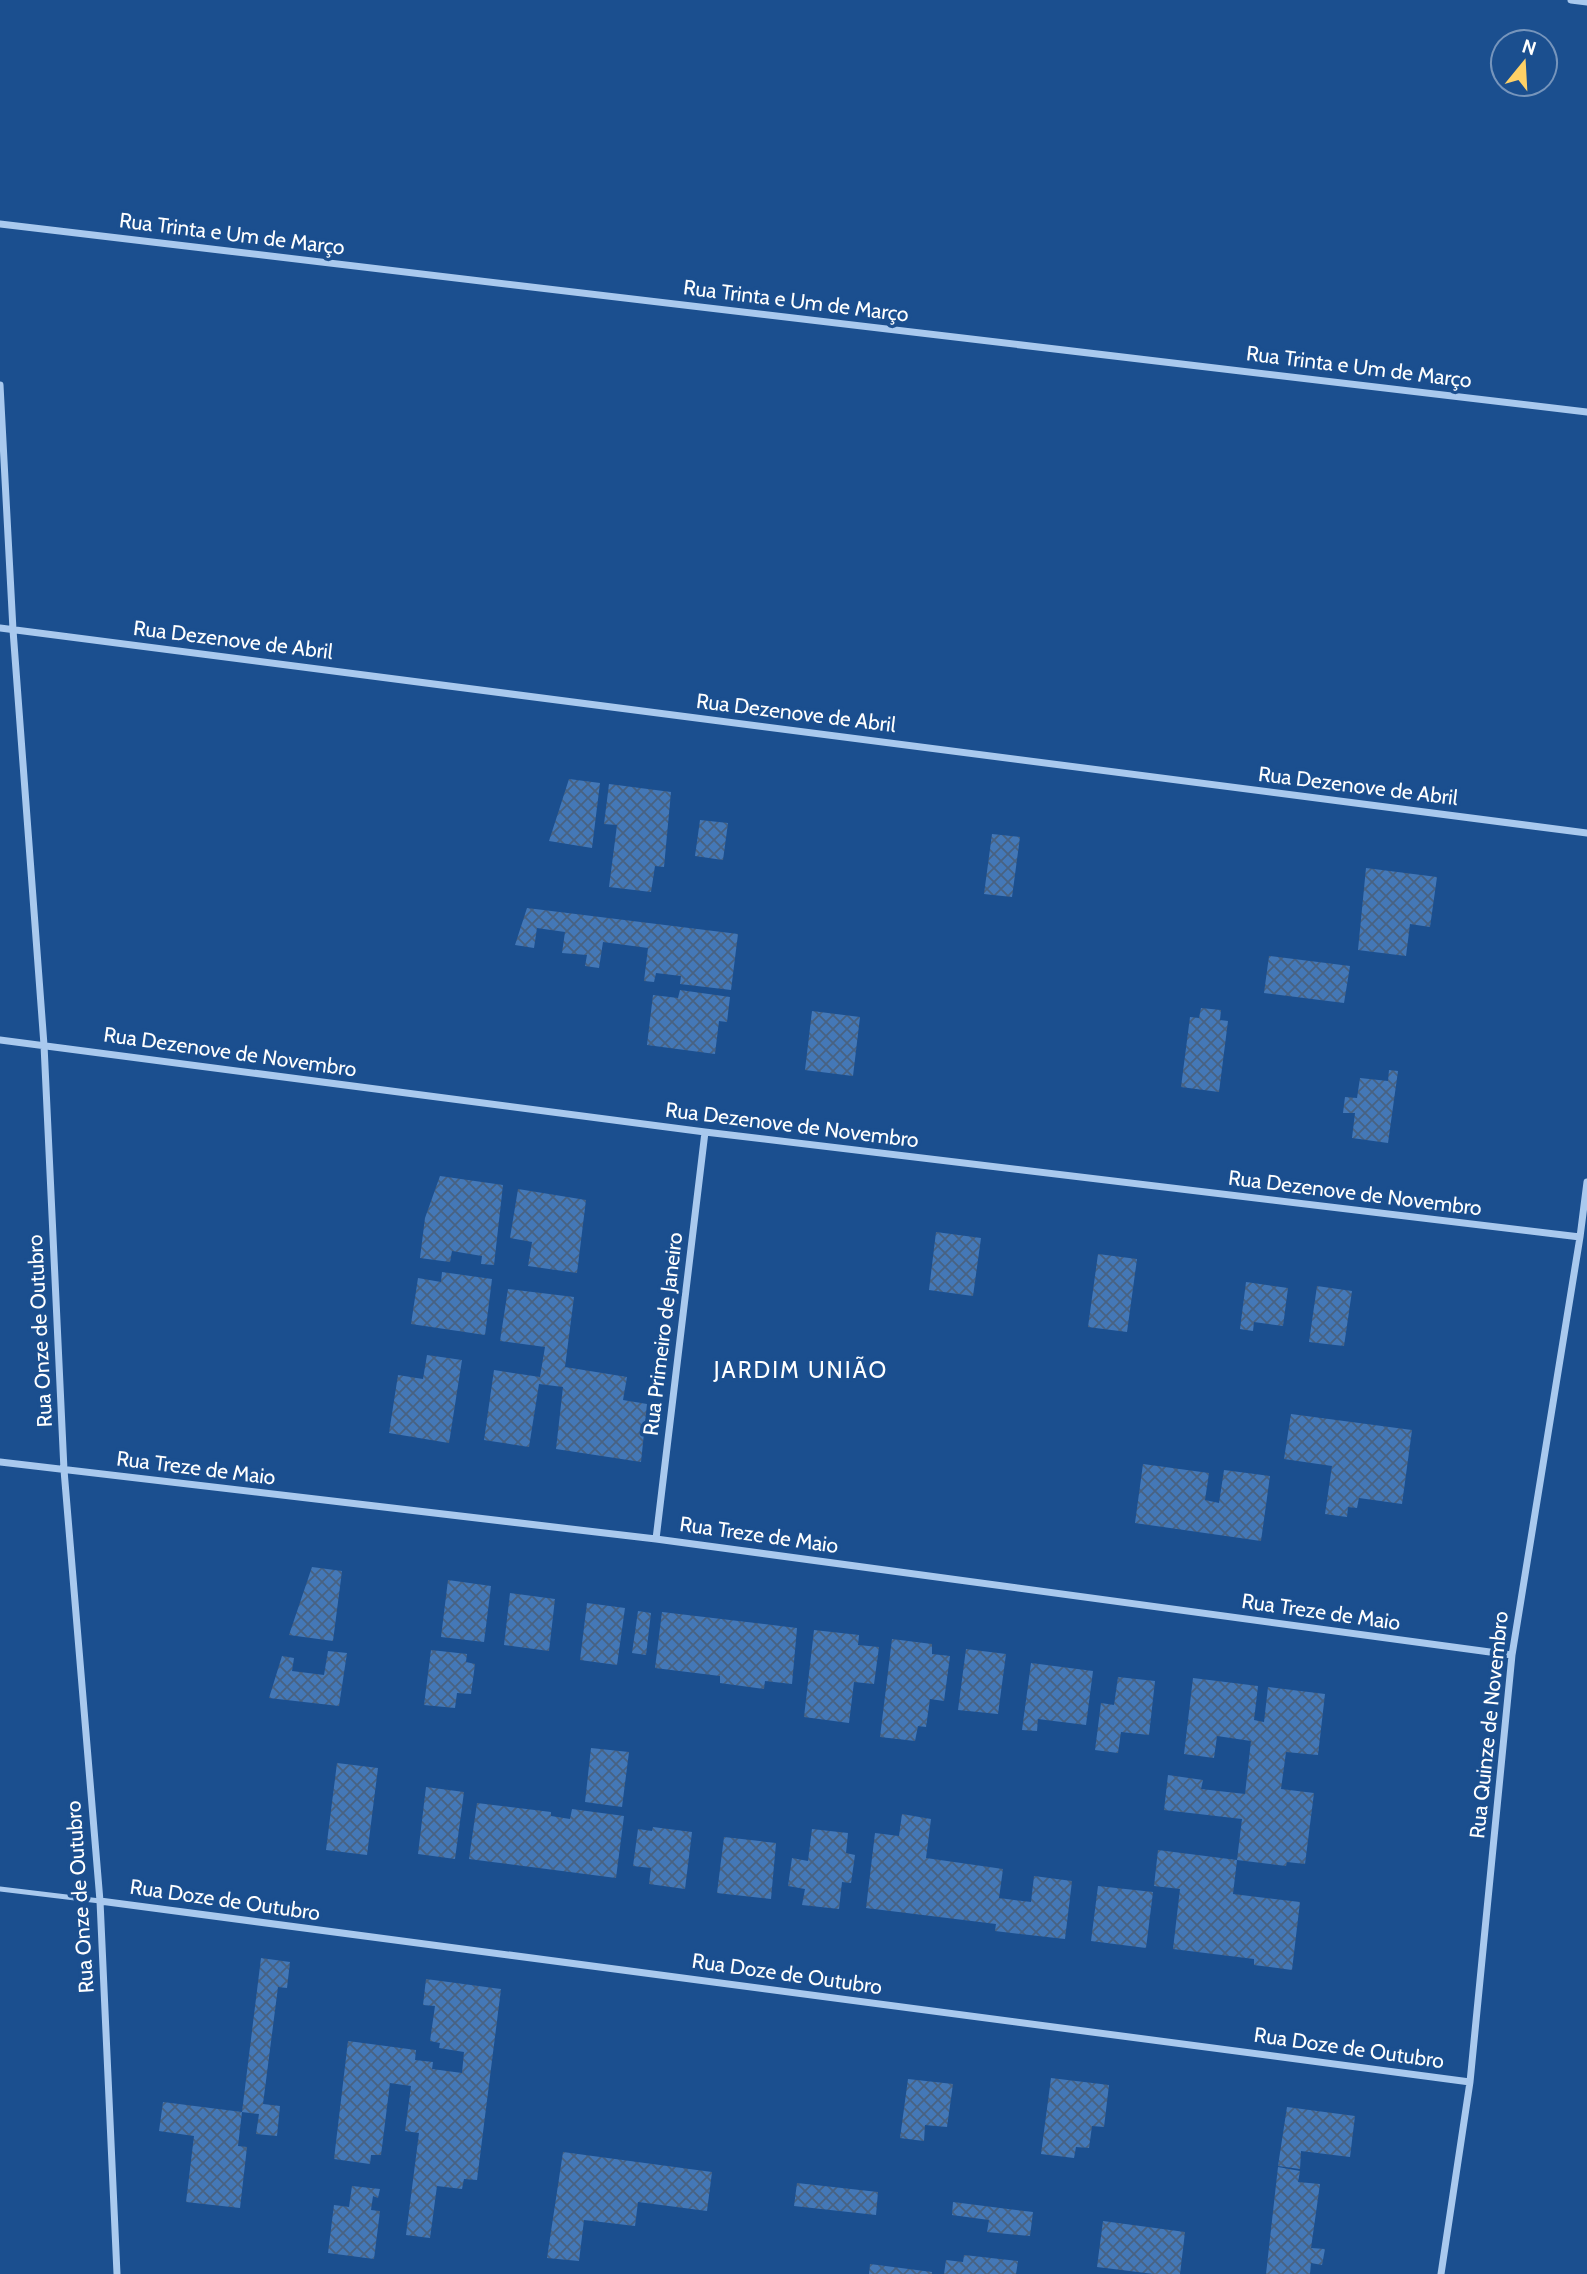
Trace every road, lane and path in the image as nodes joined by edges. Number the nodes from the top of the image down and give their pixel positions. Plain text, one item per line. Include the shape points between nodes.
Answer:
1 (1571, 0) edge
2 (1587, 2) edge
3 (0, 224) edge
4 (0, 386) edge
5 (1587, 412) edge
6 (0, 628) edge
7 (13, 629) junction
8 (1587, 833) edge
9 (0, 1040) edge
10 (44, 1045) junction
11 (705, 1132) junction
12 (1587, 1182) edge
13 (1580, 1237) junction
14 (0, 1462) edge
15 (64, 1470) junction
16 (656, 1539) junction
17 (1512, 1655) junction
18 (0, 1889) edge
19 (100, 1901) junction
20 (1469, 2082) junction
21 (117, 2274) edge
22 (1441, 2274) edge

1 - 2 street
3 - 5 street, Rua Trinta e Um de Março
4 - 7 street, Rua Onze de Outubro
6 - 7 street, Rua Dezenove de Abril
7 - 8 street, Rua Dezenove de Abril
7 - 10 street, Rua Onze de Outubro
9 - 10 street, Rua Dezenove de Novembro
10 - 11 street, Rua Dezenove de Novembro
10 - 15 street, Rua Onze de Outubro
11 - 13 street, Rua Dezenove de Novembro
11 - 16 street, Rua Primeiro de Janeiro
12 - 13 street, Rua Quinze de Novembro
13 - 17 street, Rua Quinze de Novembro
14 - 15 street, Rua Treze de Maio
15 - 16 street, Rua Treze de Maio
15 - 19 street, Rua Onze de Outubro
16 - 17 street, Rua Treze de Maio
17 - 20 street, Rua Quinze de Novembro
18 - 19 lane
19 - 20 street, Rua Doze de Outubro
19 - 21 street, Rua Onze de Outubro
20 - 22 street, Rua Quinze de Novembro

